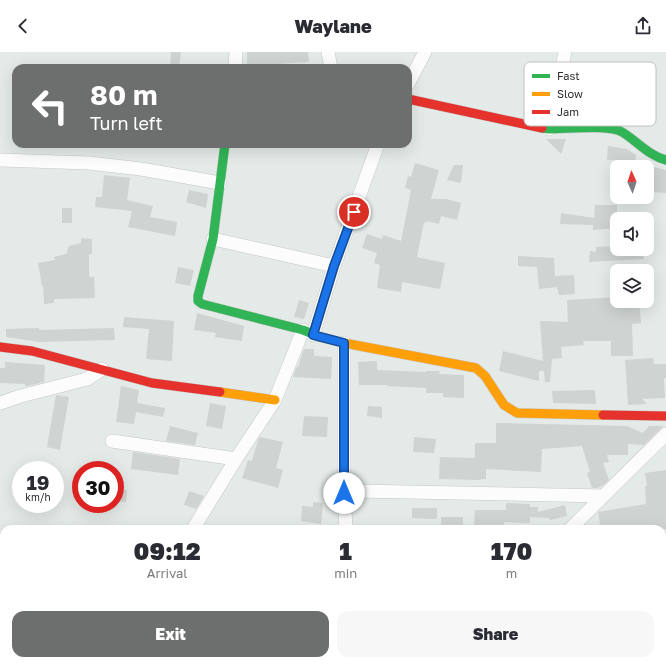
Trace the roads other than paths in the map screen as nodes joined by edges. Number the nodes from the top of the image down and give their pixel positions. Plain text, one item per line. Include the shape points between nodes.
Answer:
1 (236, 52) edge
2 (328, 52) edge
3 (425, 52) edge
4 (565, 52) edge
5 (563, 62) edge
6 (235, 64) edge
7 (330, 64) edge
8 (412, 76) edge
9 (412, 100) edge
10 (524, 124) edge
11 (533, 126) edge
12 (550, 126) edge
13 (549, 129) junction
14 (224, 148) edge
15 (377, 148) edge
16 (0, 160) edge
17 (666, 160) edge
18 (220, 183) junction
19 (213, 239) junction
20 (334, 266) junction
21 (308, 333) junction
22 (344, 343) junction
23 (0, 347) edge
24 (102, 369) junction
25 (275, 400) junction
26 (0, 403) edge
27 (666, 416) edge
28 (666, 434) edge
29 (112, 441) dead end
30 (236, 458) junction
31 (344, 493) junction
32 (603, 496) junction
33 (195, 525) edge
34 (346, 525) edge
35 (574, 525) edge

1 - 6 street
2 - 7 street
3 - 8 street
4 - 5 street
9 - 10 street
11 - 13 street
12 - 13 street
13 - 17 street via 609,128 621,131 658,158
14 - 18 street
15 - 20 street
16 - 18 street via 89,163
18 - 19 street
19 - 20 street
19 - 21 street via 198,301
20 - 21 street
21 - 22 street
21 - 25 street
22 - 27 street via 471,366 479,370 503,406 517,413
22 - 31 street
23 - 24 street via 32,351
24 - 25 street via 152,383
24 - 26 street via 87,379
25 - 30 street
28 - 32 street
29 - 30 street
30 - 33 street
31 - 32 street via 357,491
31 - 34 street
32 - 35 street

